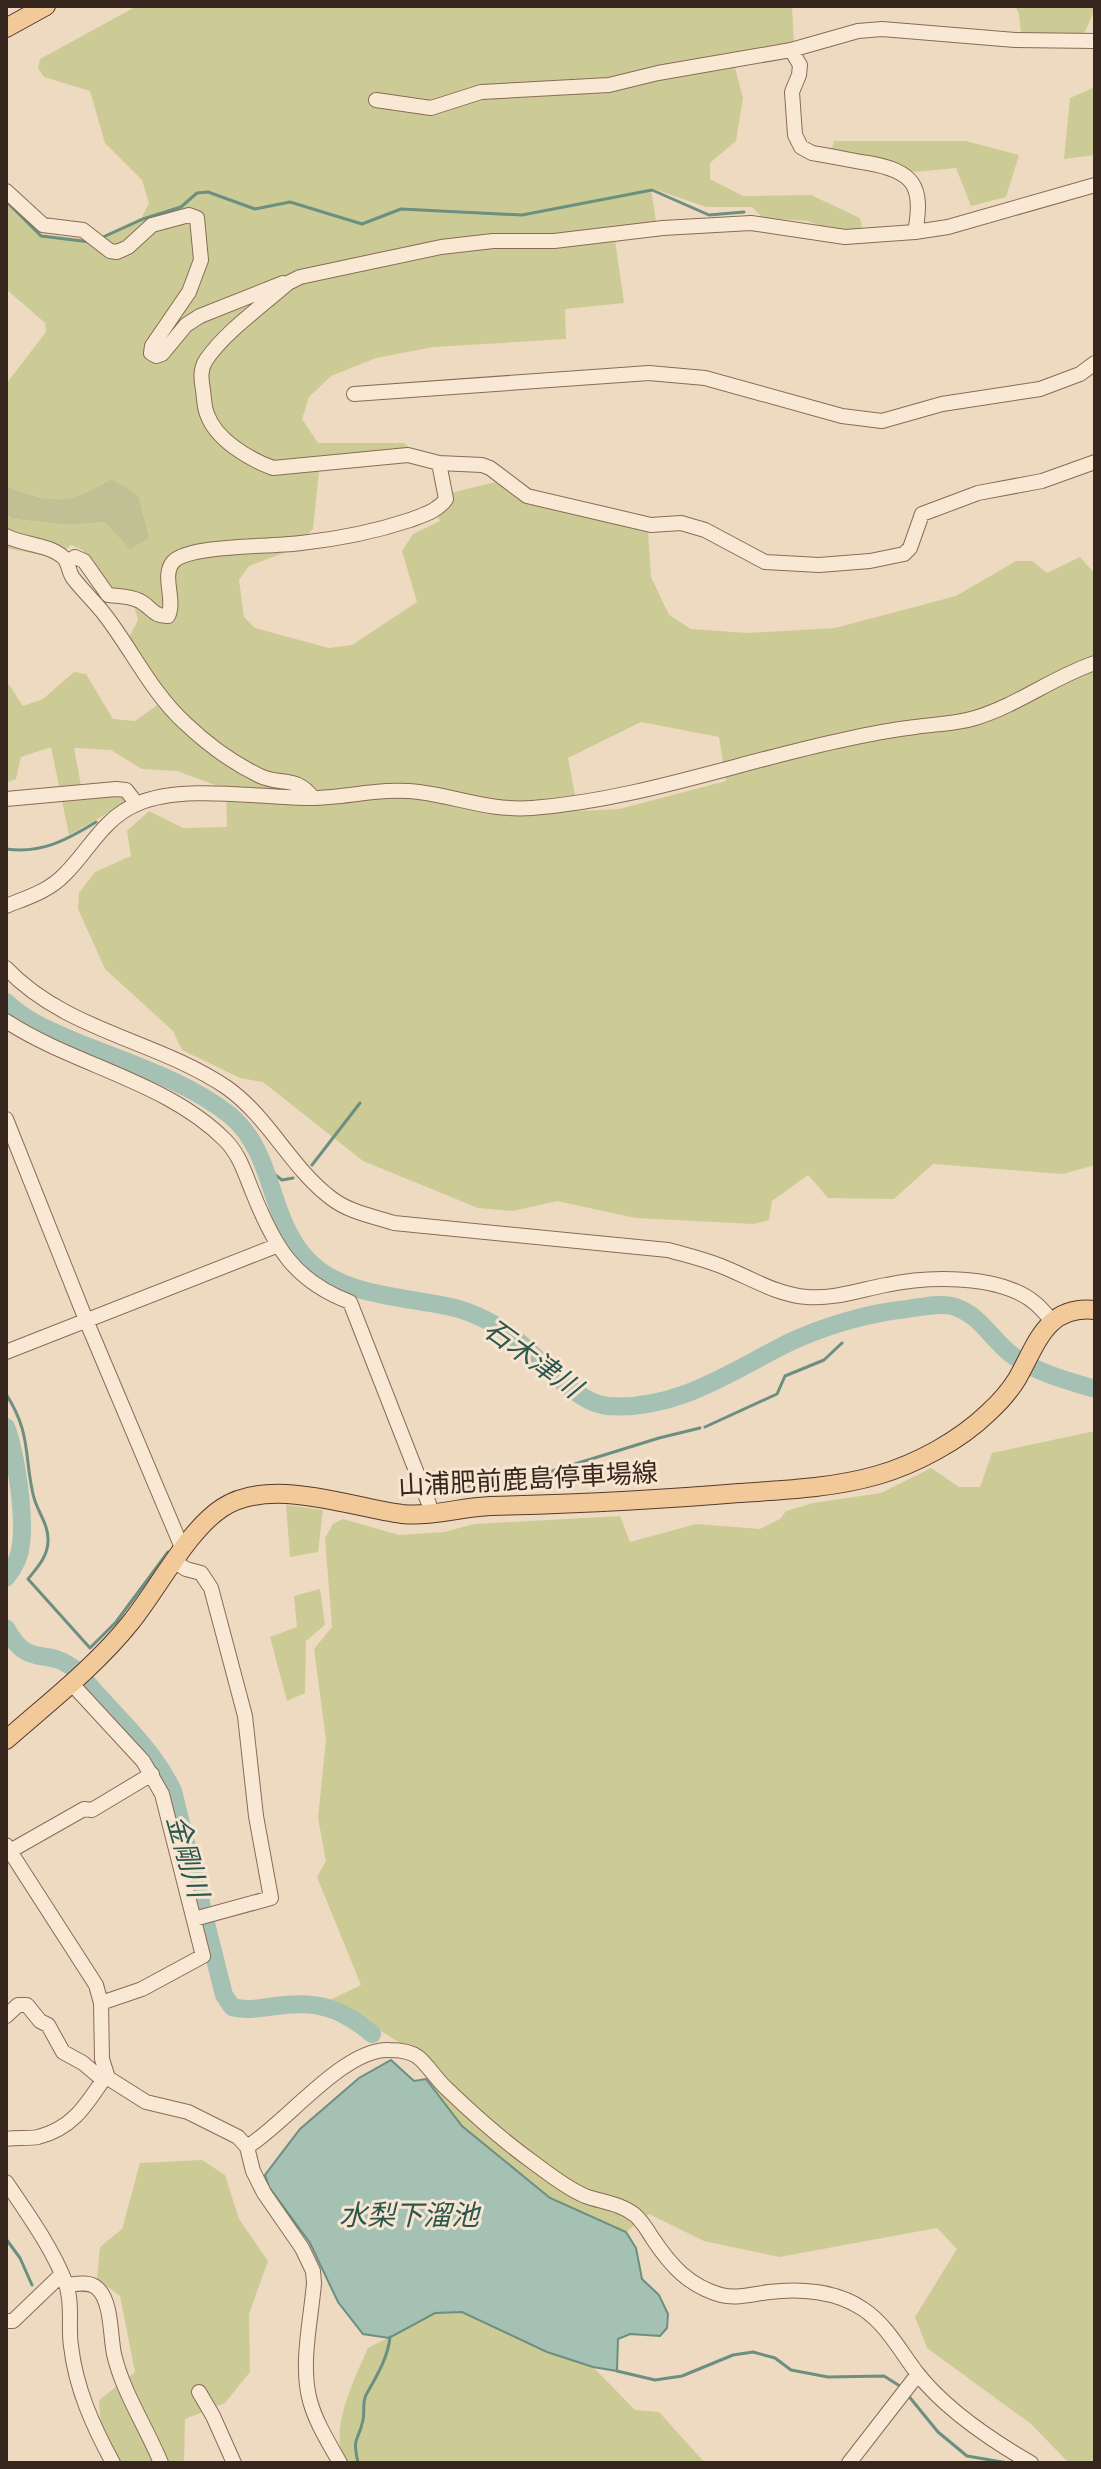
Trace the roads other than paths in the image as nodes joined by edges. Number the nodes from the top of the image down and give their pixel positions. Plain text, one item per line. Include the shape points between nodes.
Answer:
1 (46, 6) edge
2 (9, 30) edge
3 (1095, 41) edge
4 (791, 50) junction
5 (376, 100) dead end
6 (1095, 185) edge
7 (6, 191) edge
8 (915, 232) junction
9 (288, 283) junction
10 (1095, 363) edge
11 (354, 394) dead end
12 (1095, 462) edge
13 (439, 463) junction
14 (6, 536) edge
15 (67, 562) junction
16 (1095, 663) edge
17 (313, 798) junction
18 (6, 799) edge
19 (137, 804) junction
20 (6, 906) edge
21 (6, 968) edge
22 (6, 1021) edge
23 (6, 1119) edge
24 (276, 1246) junction
25 (1095, 1310) edge
26 (86, 1320) junction
27 (1052, 1321) junction
28 (6, 1352) edge
29 (431, 1514) junction
30 (179, 1556) junction
31 (71, 1683) junction
32 (6, 1740) edge
33 (152, 1774) junction
34 (8, 1848) edge
35 (194, 1919) junction
36 (101, 2003) junction
37 (6, 2016) edge
38 (106, 2079) junction
39 (6, 2139) edge
40 (247, 2147) junction
41 (6, 2182) edge
42 (64, 2280) junction
43 (6, 2321) edge
44 (914, 2378) junction
45 (199, 2392) dead end
46 (113, 2463) edge
47 (161, 2463) edge
48 (234, 2463) edge
49 (340, 2463) edge
50 (849, 2463) edge
51 (1031, 2463) edge

1 - 2 main road
3 - 4 street via 882,29
4 - 5 street via 609,85 481,92 431,108
4 - 8 street via 800,65 792,92 801,147 906,174 920,208
6 - 8 street
7 - 9 street via 43,225 83,230 117,252 152,225 189,215 197,218 201,260 189,292 152,346 156,356 200,316
8 - 9 street via 845,237 732,223 554,241 493,241 441,247
9 - 13 street via 204,363 207,415 215,429 273,468 408,455
10 - 11 street via 1040,389 942,404 882,421 842,416 705,378 649,373
12 - 13 street via 922,514 904,554 819,565 765,562 705,530 681,523 651,525 527,496 490,468
13 - 15 street via 446,499 426,514 376,531 299,544 228,546 181,557 170,568 168,616 157,615 144,602 108,595 84,561 75,557
14 - 15 street via 55,552
15 - 17 street via 71,575 183,721 258,775 306,787
16 - 17 street via 971,720 883,731 617,796 531,808 487,808 404,791
17 - 19 street via 210,794
18 - 19 street via 116,789 126,790
19 - 20 street via 97,833 64,876
21 - 27 street via 66,1014 226,1087 250,1107 310,1178 351,1210 394,1223 668,1250 808,1297 926,1279 991,1284 1035,1302
22 - 24 street via 33,1039 194,1115 226,1141 242,1164
23 - 26 street
24 - 26 street
24 - 29 street via 308,1281 350,1302
25 - 27 main road via 1062,1313
26 - 28 street
26 - 30 street
27 - 29 main road, 山浦肥前鹿島停車場線 via 1016,1381 986,1415 961,1435 880,1474 812,1487
29 - 30 main road, 山浦肥前鹿島停車場線 via 298,1495 251,1496 223,1507
30 - 31 main road, 山浦肥前鹿島停車場線 via 131,1622
30 - 35 street via 186,1569 201,1573 211,1588 245,1716 271,1898
31 - 32 main road
31 - 33 street
33 - 34 street via 92,1810 84,1809
33 - 35 street via 162,1794
34 - 36 street via 96,1985
35 - 36 street via 203,1956 142,1989
36 - 38 street
37 - 38 street via 18,2005 27,2005 48,2025 63,2052
38 - 39 street via 76,2119 58,2131
38 - 40 street via 146,2102 229,2130
40 - 44 street via 366,2052 385,2049 416,2055 511,2147 583,2195 638,2217 690,2282 723,2295 788,2290 843,2299 891,2335
40 - 49 street via 264,2193 313,2271 309,2398
41 - 42 street
42 - 43 street via 13,2321
42 - 46 street via 81,2395
42 - 47 street via 99,2291 128,2397
44 - 50 street
44 - 51 street
45 - 48 street

